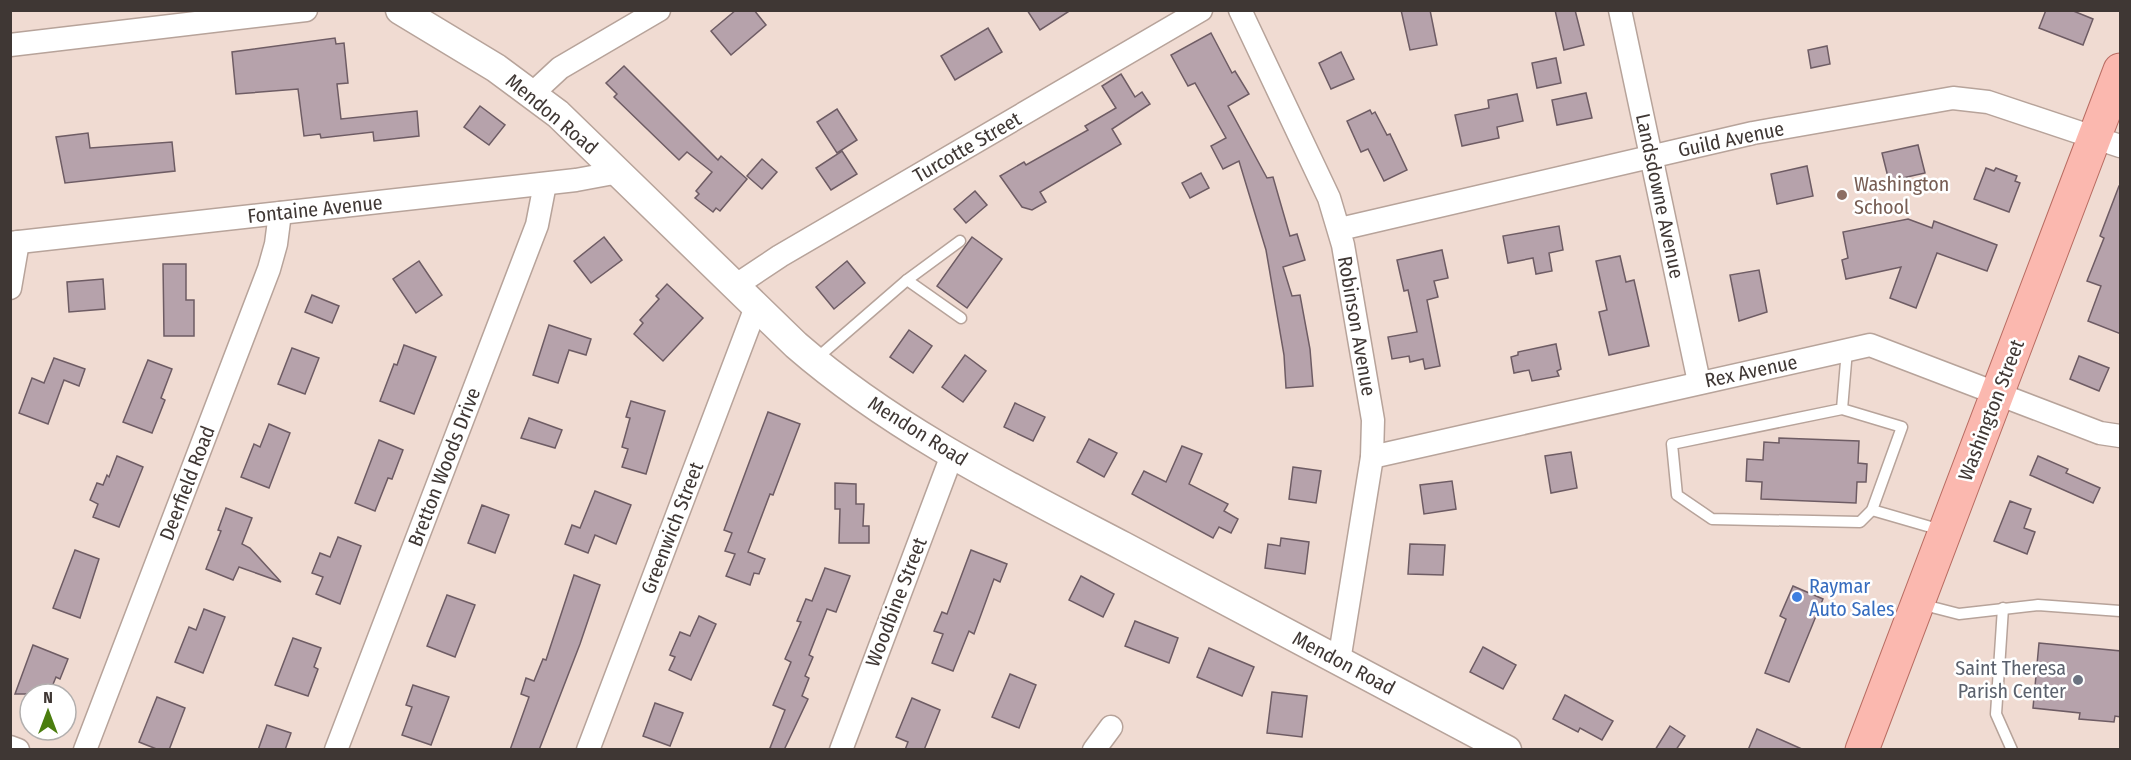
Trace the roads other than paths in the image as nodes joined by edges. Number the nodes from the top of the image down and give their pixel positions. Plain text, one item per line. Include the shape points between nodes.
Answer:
1 (306, 10) edge
2 (400, 10) edge
3 (659, 10) edge
4 (1201, 10) edge
5 (1240, 10) edge
6 (1620, 10) edge
7 (639, 17) edge
8 (10, 45) edge
9 (2121, 70) edge
10 (532, 94) junction
11 (2108, 141) edge
12 (1652, 155) junction
13 (619, 172) junction
14 (545, 184) junction
15 (280, 213) junction
16 (1340, 229) junction
17 (960, 241) dead end
18 (14, 243) edge
19 (907, 280) junction
20 (735, 286) junction
21 (10, 288) edge
22 (756, 307) junction
23 (962, 318) dead end
24 (1847, 350) junction
25 (814, 361) junction
26 (1699, 382) junction
27 (1997, 394) junction
28 (1842, 409) junction
29 (2121, 436) edge
30 (952, 455) junction
31 (1372, 457) junction
32 (1872, 510) junction
33 (1944, 531) junction
34 (1917, 603) junction
35 (2003, 608) junction
36 (2121, 611) edge
37 (1339, 661) junction
38 (1111, 727) dead end
39 (10, 747) edge
40 (18, 750) edge
41 (85, 750) edge
42 (336, 750) edge
43 (588, 750) edge
44 (841, 750) edge
45 (1094, 750) edge
46 (1507, 750) edge
47 (1862, 750) edge
48 (2012, 750) edge

1 - 8 street
2 - 10 street, Mendon Road
3 - 7 street
4 - 20 street, Turcotte Street
5 - 16 street, Robinson Avenue
6 - 12 street, Landsdowne Avenue
7 - 10 street via 560,68
9 - 11 main road, Washington Street
10 - 13 street, Mendon Road
11 - 12 street, Guild Avenue via 1988,102 1953,98
11 - 27 main road, Washington Street
12 - 16 street, Guild Avenue
12 - 26 street, Landsdowne Avenue
13 - 14 street, Fontaine Avenue
13 - 20 street, Mendon Road
14 - 15 street, Fontaine Avenue
14 - 42 street, Bretton Woods Drive via 537,225
15 - 18 street, Fontaine Avenue
15 - 41 street, Deerfield Road via 269,269
16 - 31 street, Robinson Avenue via 1373,420
17 - 19 lane
18 - 21 street
19 - 23 lane
19 - 25 lane
20 - 22 street, Mendon Road
22 - 25 street, Mendon Road
22 - 43 street, Greenwich Street
24 - 26 street, Rex Avenue
24 - 27 street, Rex Avenue via 1870,345
24 - 28 lane
25 - 30 street, Mendon Road
26 - 31 street, Rex Avenue
27 - 29 street, Rex Avenue via 2100,433
27 - 33 main road, Washington Street
28 - 32 lane via 1902,427
28 - 32 lane via 1672,444 1677,495 1712,519 1860,522
30 - 37 street, Mendon Road
30 - 44 street, Woodbine Street
31 - 37 street, Robinson Avenue
32 - 33 lane
33 - 34 main road, Washington Street
34 - 35 lane via 1959,614
34 - 47 main road, Washington Street
35 - 36 lane via 2038,605
35 - 48 lane via 1996,714
37 - 46 street, Mendon Road
38 - 45 street
39 - 40 street

